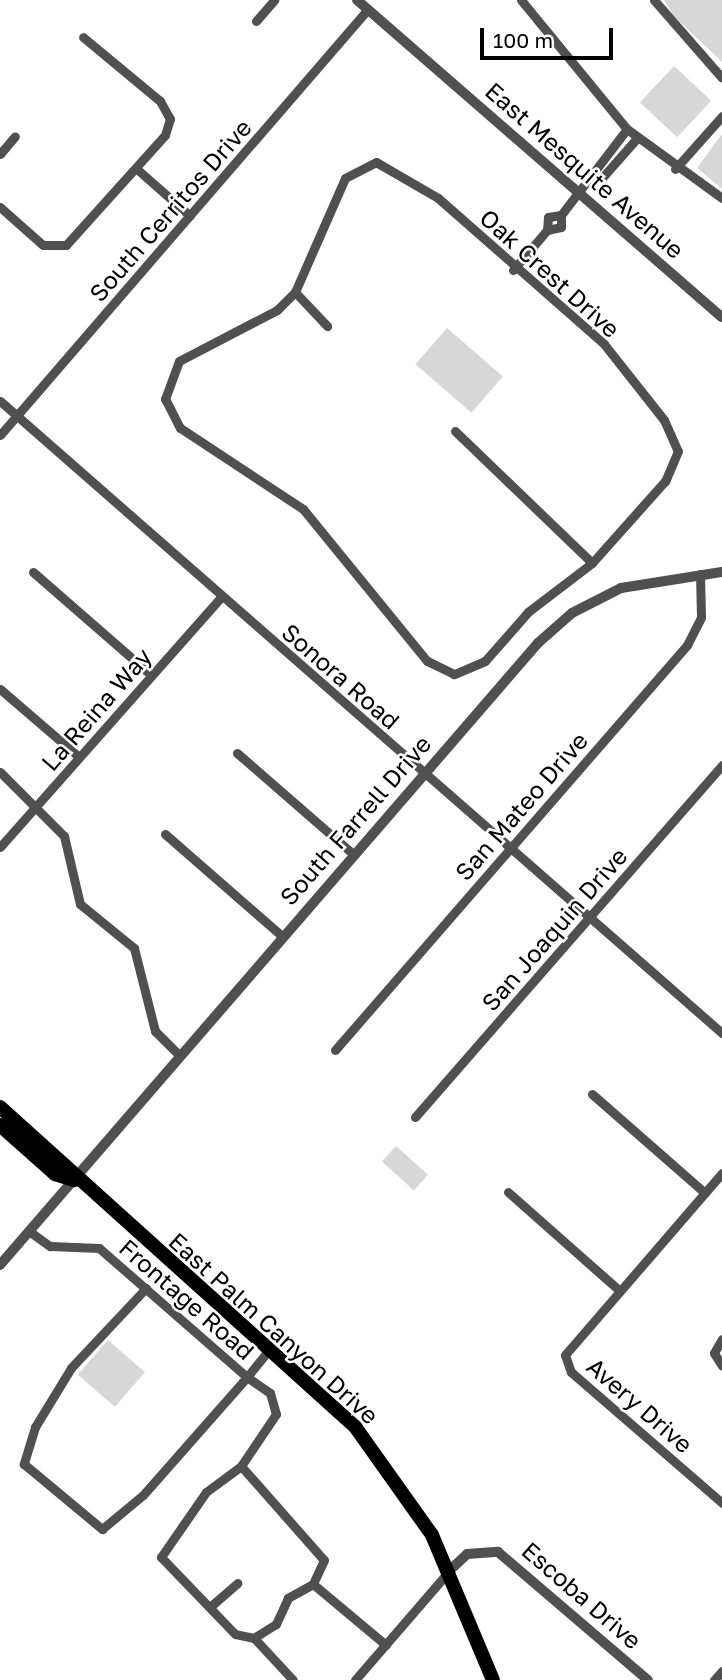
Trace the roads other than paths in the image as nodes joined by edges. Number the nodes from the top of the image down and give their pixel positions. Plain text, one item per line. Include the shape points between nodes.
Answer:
1 (274, 0) edge
2 (357, 0) edge
3 (521, 0) edge
4 (654, 0) edge
5 (368, 9) junction
6 (256, 21) dead end
7 (83, 37) dead end
8 (722, 78) edge
9 (722, 116) edge
10 (627, 129) junction
11 (15, 136) dead end
12 (637, 138) junction
13 (0, 154) edge
14 (676, 169) junction
15 (138, 170) junction
16 (592, 178) junction
17 (580, 193) junction
18 (722, 198) edge
19 (0, 207) edge
20 (190, 216) junction
21 (513, 271) junction
22 (295, 292) junction
23 (722, 317) edge
24 (327, 326) dead end
25 (0, 401) edge
26 (17, 415) junction
27 (454, 431) dead end
28 (0, 435) edge
29 (592, 563) junction
30 (33, 572) dead end
31 (722, 572) edge
32 (700, 574) junction
33 (222, 596) junction
34 (151, 675) junction
35 (0, 689) edge
36 (237, 754) dead end
37 (78, 757) junction
38 (722, 765) edge
39 (0, 772) edge
40 (424, 774) junction
41 (37, 805) junction
42 (165, 834) dead end
43 (0, 847) edge
44 (510, 848) junction
45 (353, 854) junction
46 (589, 917) junction
47 (282, 936) junction
48 (722, 1033) edge
49 (335, 1050) dead end
50 (179, 1055) junction
51 (592, 1094) dead end
52 (0, 1107) edge
53 (415, 1117) dead end
54 (0, 1125) edge
55 (722, 1173) edge
56 (74, 1180) junction
57 (508, 1192) dead end
58 (705, 1193) junction
59 (29, 1231) junction
60 (0, 1265) edge
61 (146, 1288) junction
62 (620, 1291) junction
63 (722, 1339) edge
64 (270, 1349) junction
65 (722, 1366) edge
66 (247, 1377) junction
67 (241, 1466) junction
68 (722, 1503) edge
69 (450, 1570) junction
70 (237, 1583) dead end
71 (313, 1584) junction
72 (211, 1606) junction
73 (254, 1637) junction
74 (386, 1645) junction
75 (722, 1671) edge
76 (293, 1680) edge
77 (355, 1680) edge
78 (493, 1680) edge
79 (648, 1680) edge
80 (714, 1680) edge

1 - 6 street
2 - 5 street, East Mesquite Avenue
3 - 10 street
4 - 8 street
5 - 17 street, East Mesquite Avenue
5 - 20 street, South Cerritos Drive
7 - 15 street via 167,111 165,135
9 - 14 street
10 - 12 street
10 - 16 street via 592,169
11 - 13 street
12 - 14 street
12 - 16 street via 601,179
14 - 18 street
15 - 19 street via 78,238 56,249
15 - 20 street
16 - 17 street
17 - 21 street via 561,215 561,226 547,230
17 - 23 street, East Mesquite Avenue
20 - 26 street, South Cerritos Drive
21 - 22 street, Oak Crest Drive via 438,198 376,162 362,165 335,197
21 - 29 street, Oak Crest Drive via 604,344 664,420 678,451 665,481
22 - 24 street
22 - 29 street via 277,310 179,361 165,399 180,428 303,509 428,661 454,674 485,661 528,612
25 - 26 street, Sonora Road
26 - 28 street, South Cerritos Drive
26 - 33 street, Sonora Road
27 - 29 street
30 - 34 street
31 - 32 street, South Farrell Drive
32 - 40 street, South Farrell Drive via 621,588 572,613 538,643
32 - 44 street, San Mateo Drive via 695,634
33 - 34 street, La Reina Way
33 - 40 street, Sonora Road
34 - 37 street, La Reina Way
35 - 37 street
36 - 45 street
37 - 41 street, La Reina Way
38 - 46 street, San Joaquin Drive
39 - 41 street
40 - 44 street, Sonora Road
40 - 45 street, South Farrell Drive
41 - 43 street, La Reina Way
41 - 50 street via 64,836 85,911 134,948 155,1031
42 - 47 street
44 - 46 street, Sonora Road
44 - 49 street, San Mateo Drive
45 - 47 street, South Farrell Drive
46 - 48 street, Sonora Road
46 - 53 street, San Joaquin Drive
47 - 50 street, South Farrell Drive
50 - 56 street, South Farrell Drive
51 - 58 street
52 - 56 main road, East Palm Canyon Drive via 65,1163
54 - 56 main road, East Palm Canyon Drive via 55,1174
55 - 58 street
56 - 59 street, South Farrell Drive
56 - 64 main road, East Palm Canyon Drive
57 - 62 street
58 - 62 street
59 - 60 street, South Farrell Drive
59 - 61 street, Frontage Road via 50,1246 99,1248
61 - 66 street, Frontage Road
61 - 66 street via 71,1368 24,1457 29,1471 102,1529 143,1495
62 - 68 street, Avery Drive via 572,1345 566,1362
63 - 65 street via 714,1353
64 - 66 street, Frontage Road
64 - 69 main road, East Palm Canyon Drive via 364,1438 418,1511
66 - 67 street via 270,1393 276,1414
67 - 71 street via 324,1560
67 - 72 street via 206,1492 161,1557
69 - 74 street
69 - 78 main road, East Palm Canyon Drive
69 - 79 street, Escoba Drive via 467,1554 498,1552
70 - 72 street
71 - 73 street via 288,1598 276,1624
71 - 74 street
72 - 73 street via 235,1634
73 - 76 street
74 - 77 street
75 - 80 street

